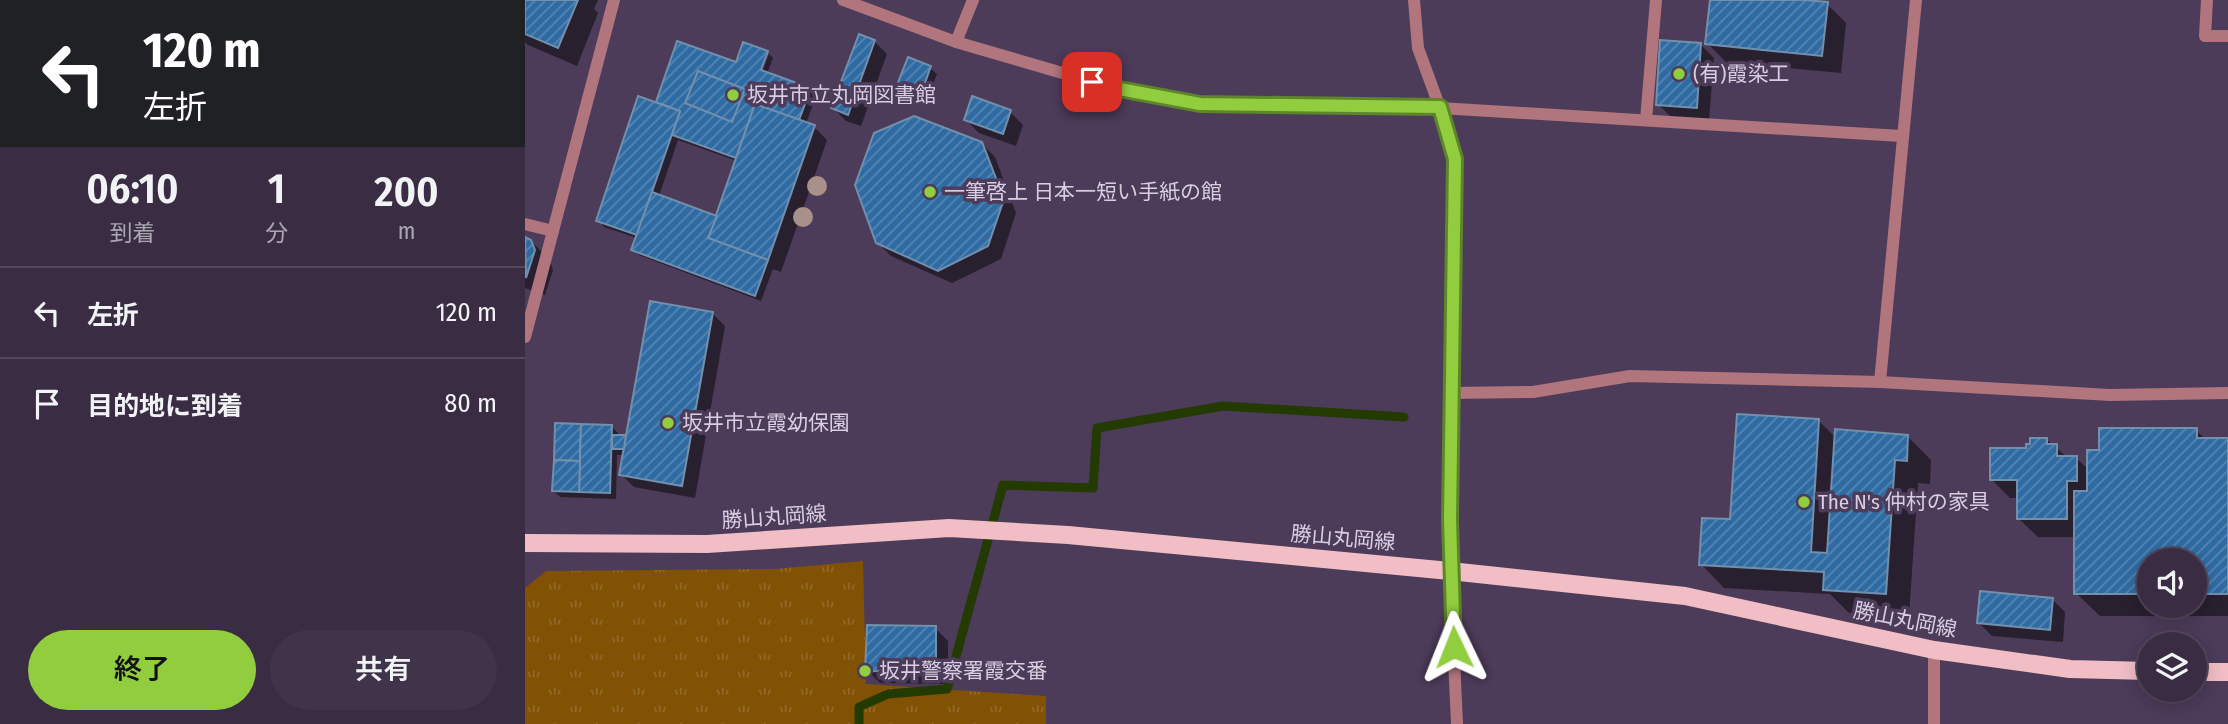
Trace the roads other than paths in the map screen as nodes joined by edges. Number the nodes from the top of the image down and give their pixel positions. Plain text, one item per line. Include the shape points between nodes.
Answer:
1 (614, 0) edge
2 (843, 0) edge
3 (973, 0) edge
4 (1414, 0) edge
5 (1656, 0) edge
6 (1916, 0) edge
7 (2207, 0) edge
8 (2228, 36) edge
9 (955, 42) junction
10 (1440, 107) junction
11 (1646, 120) junction
12 (1901, 136) junction
13 (525, 224) edge
14 (553, 231) junction
15 (525, 337) edge
16 (1880, 382) junction
17 (1451, 393) junction
18 (2228, 393) edge
19 (525, 543) edge
20 (1450, 570) junction
21 (1934, 650) junction
22 (2137, 671) edge
23 (2207, 672) edge
24 (2228, 672) edge
25 (1457, 724) edge
26 (1934, 724) edge

1 - 14 street
2 - 9 street
3 - 9 street
4 - 10 street via 1418,48
5 - 11 street
6 - 12 street
7 - 8 street via 2205,36
9 - 10 street via 1114,88 1200,104
10 - 11 street
10 - 17 street via 1455,159
11 - 12 street
12 - 16 street
13 - 14 street
14 - 15 street
16 - 17 street via 1630,376 1533,392
16 - 18 street via 2111,395
17 - 20 street
19 - 20 main road, 勝山丸岡線 via 707,544 949,528
20 - 21 main road, 勝山丸岡線 via 1685,596
20 - 25 street
21 - 22 main road, 勝山丸岡線 via 2070,669
21 - 26 street
23 - 24 main road

